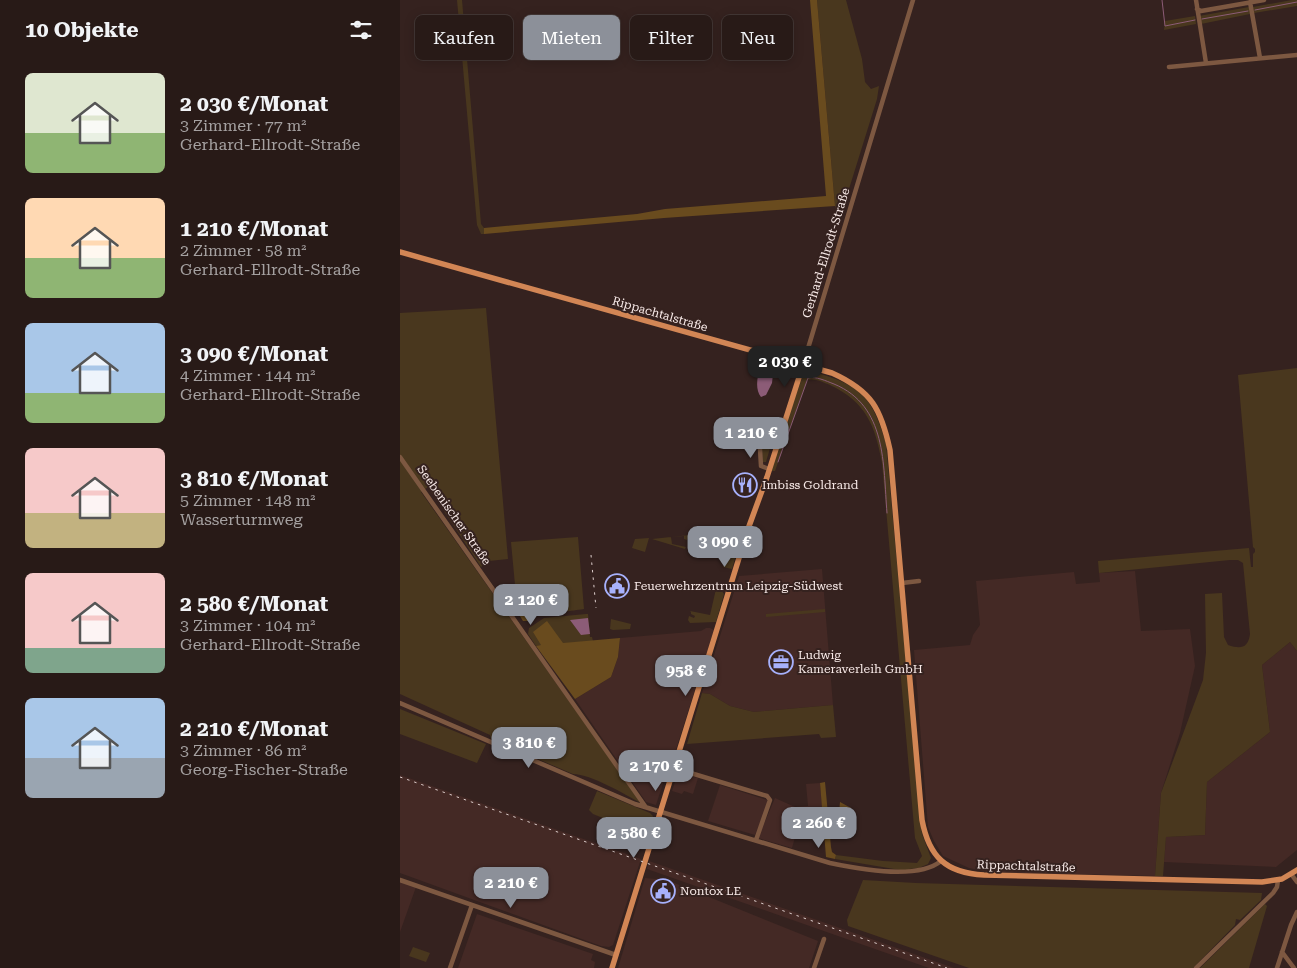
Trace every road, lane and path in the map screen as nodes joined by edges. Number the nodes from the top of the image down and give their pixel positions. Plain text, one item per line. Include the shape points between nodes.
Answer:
1 (913, 0) edge
2 (1196, 0) edge
3 (1264, 0) edge
4 (1234, 2) edge
5 (1250, 2) junction
6 (1197, 9) junction
7 (1297, 55) edge
8 (1260, 58) junction
9 (1206, 63) junction
10 (1169, 67) dead end
11 (400, 252) edge
12 (802, 365) junction
13 (783, 430) junction
14 (759, 431) junction
15 (742, 433) dead end
16 (400, 457) edge
17 (769, 469) junction
18 (919, 581) dead end
19 (902, 583) junction
20 (400, 704) edge
21 (674, 768) junction
22 (645, 806) junction
23 (661, 811) junction
24 (756, 840) junction
25 (941, 861) junction
26 (1297, 870) edge
27 (1291, 874) junction
28 (400, 880) edge
29 (1278, 880) junction
30 (1297, 882) edge
31 (472, 906) junction
32 (1297, 912) edge
33 (824, 939) dead end
34 (1282, 952) junction
35 (616, 955) junction
36 (450, 968) edge
37 (612, 968) edge
38 (814, 968) edge
39 (1196, 968) edge
40 (1277, 968) edge
41 (1294, 968) edge

1 - 12 street, Gerhard-Ellrodt-Straße
2 - 6 street
3 - 5 street
4 - 5 street
4 - 6 street via 1201,11
5 - 8 street
6 - 9 street
7 - 8 street
8 - 9 street
9 - 10 street
11 - 12 main road, Rippachtalstraße
12 - 13 main road, Gerhard-Ellrodt-Straße
12 - 19 main road, Rippachtalstraße via 832,373 860,389 882,417 890,450
13 - 14 street
13 - 17 main road, Gerhard-Ellrodt-Straße
14 - 15 street
14 - 17 street via 761,466
16 - 22 street, Seebenischer Straße
17 - 21 main road, Gerhard-Ellrodt-Straße
18 - 19 street
19 - 25 main road, Rippachtalstraße via 922,820 929,844
20 - 22 street
21 - 23 main road, Gerhard-Ellrodt-Straße
21 - 24 street via 767,796 769,807
22 - 23 street
23 - 24 street
23 - 35 main road, Gerhard-Ellrodt-Straße
24 - 25 street via 856,869 921,871
25 - 29 main road, Rippachtalstraße via 956,870 974,874
26 - 27 main road
27 - 29 main road
27 - 30 street
28 - 31 street
29 - 39 street via 1273,893
31 - 35 street
31 - 36 street
32 - 34 street
33 - 38 street
34 - 40 street
34 - 41 street
35 - 37 main road, Gerhard-Ellrodt-Straße

